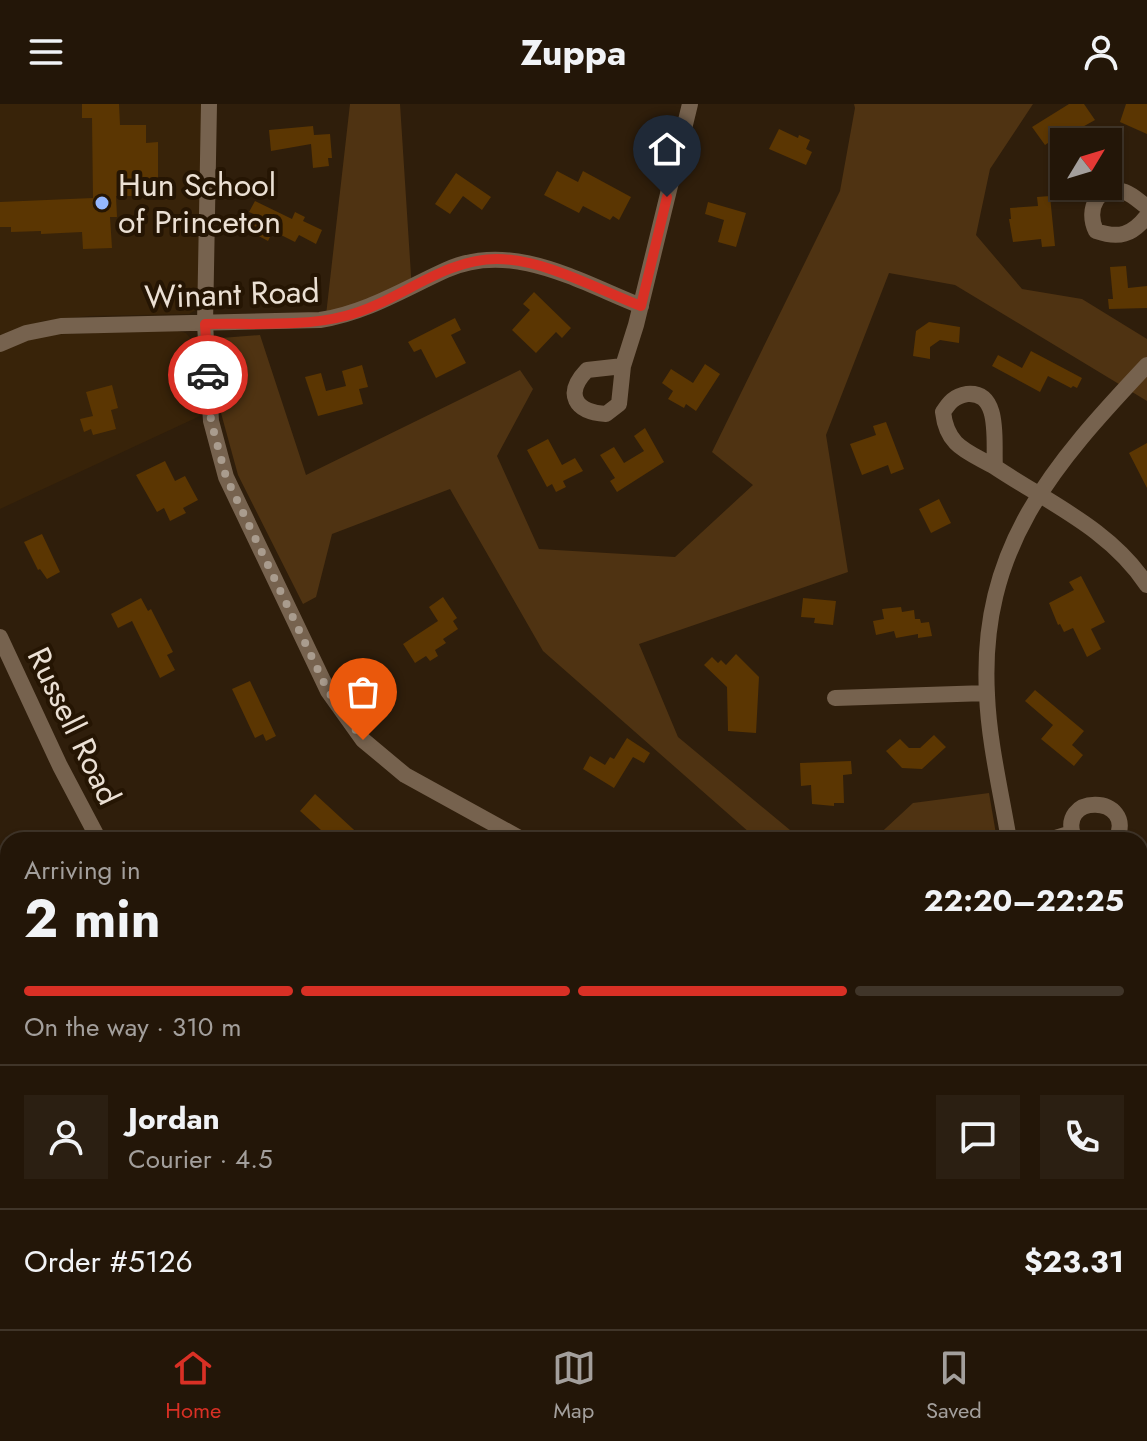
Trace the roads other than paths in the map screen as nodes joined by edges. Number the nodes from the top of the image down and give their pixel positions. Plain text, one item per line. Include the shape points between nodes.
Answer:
1 (209, 104) edge
2 (690, 104) edge
3 (1147, 207) edge
4 (1147, 216) edge
5 (641, 306) junction
6 (205, 324) junction
7 (0, 344) edge
8 (1147, 365) edge
9 (623, 366) dead end
10 (995, 467) junction
11 (1038, 495) junction
12 (1147, 585) edge
13 (0, 637) edge
14 (987, 693) junction
15 (835, 698) dead end
16 (95, 832) edge
17 (508, 832) edge
18 (1008, 832) edge
19 (1074, 832) edge
20 (1118, 832) edge

1 - 6 street
2 - 5 street
3 - 4 street via 1124,191 1111,190 1097,197 1091,221 1096,231 1110,236 1131,233
5 - 6 street, Winant Road via 534,264 494,259 457,266 343,317
5 - 9 street
6 - 7 street, Winant Road via 61,326
6 - 17 street via 211,421 221,463 328,691 363,740 405,775
8 - 11 street via 1077,441
10 - 10 street via 994,413 985,399 969,394 951,399 943,412 955,445
10 - 11 street
11 - 12 street via 1113,543
11 - 14 street via 1016,537 995,600
13 - 16 street, Russell Road
14 - 15 street
14 - 18 street
19 - 20 street via 1078,811 1100,804 1114,812

